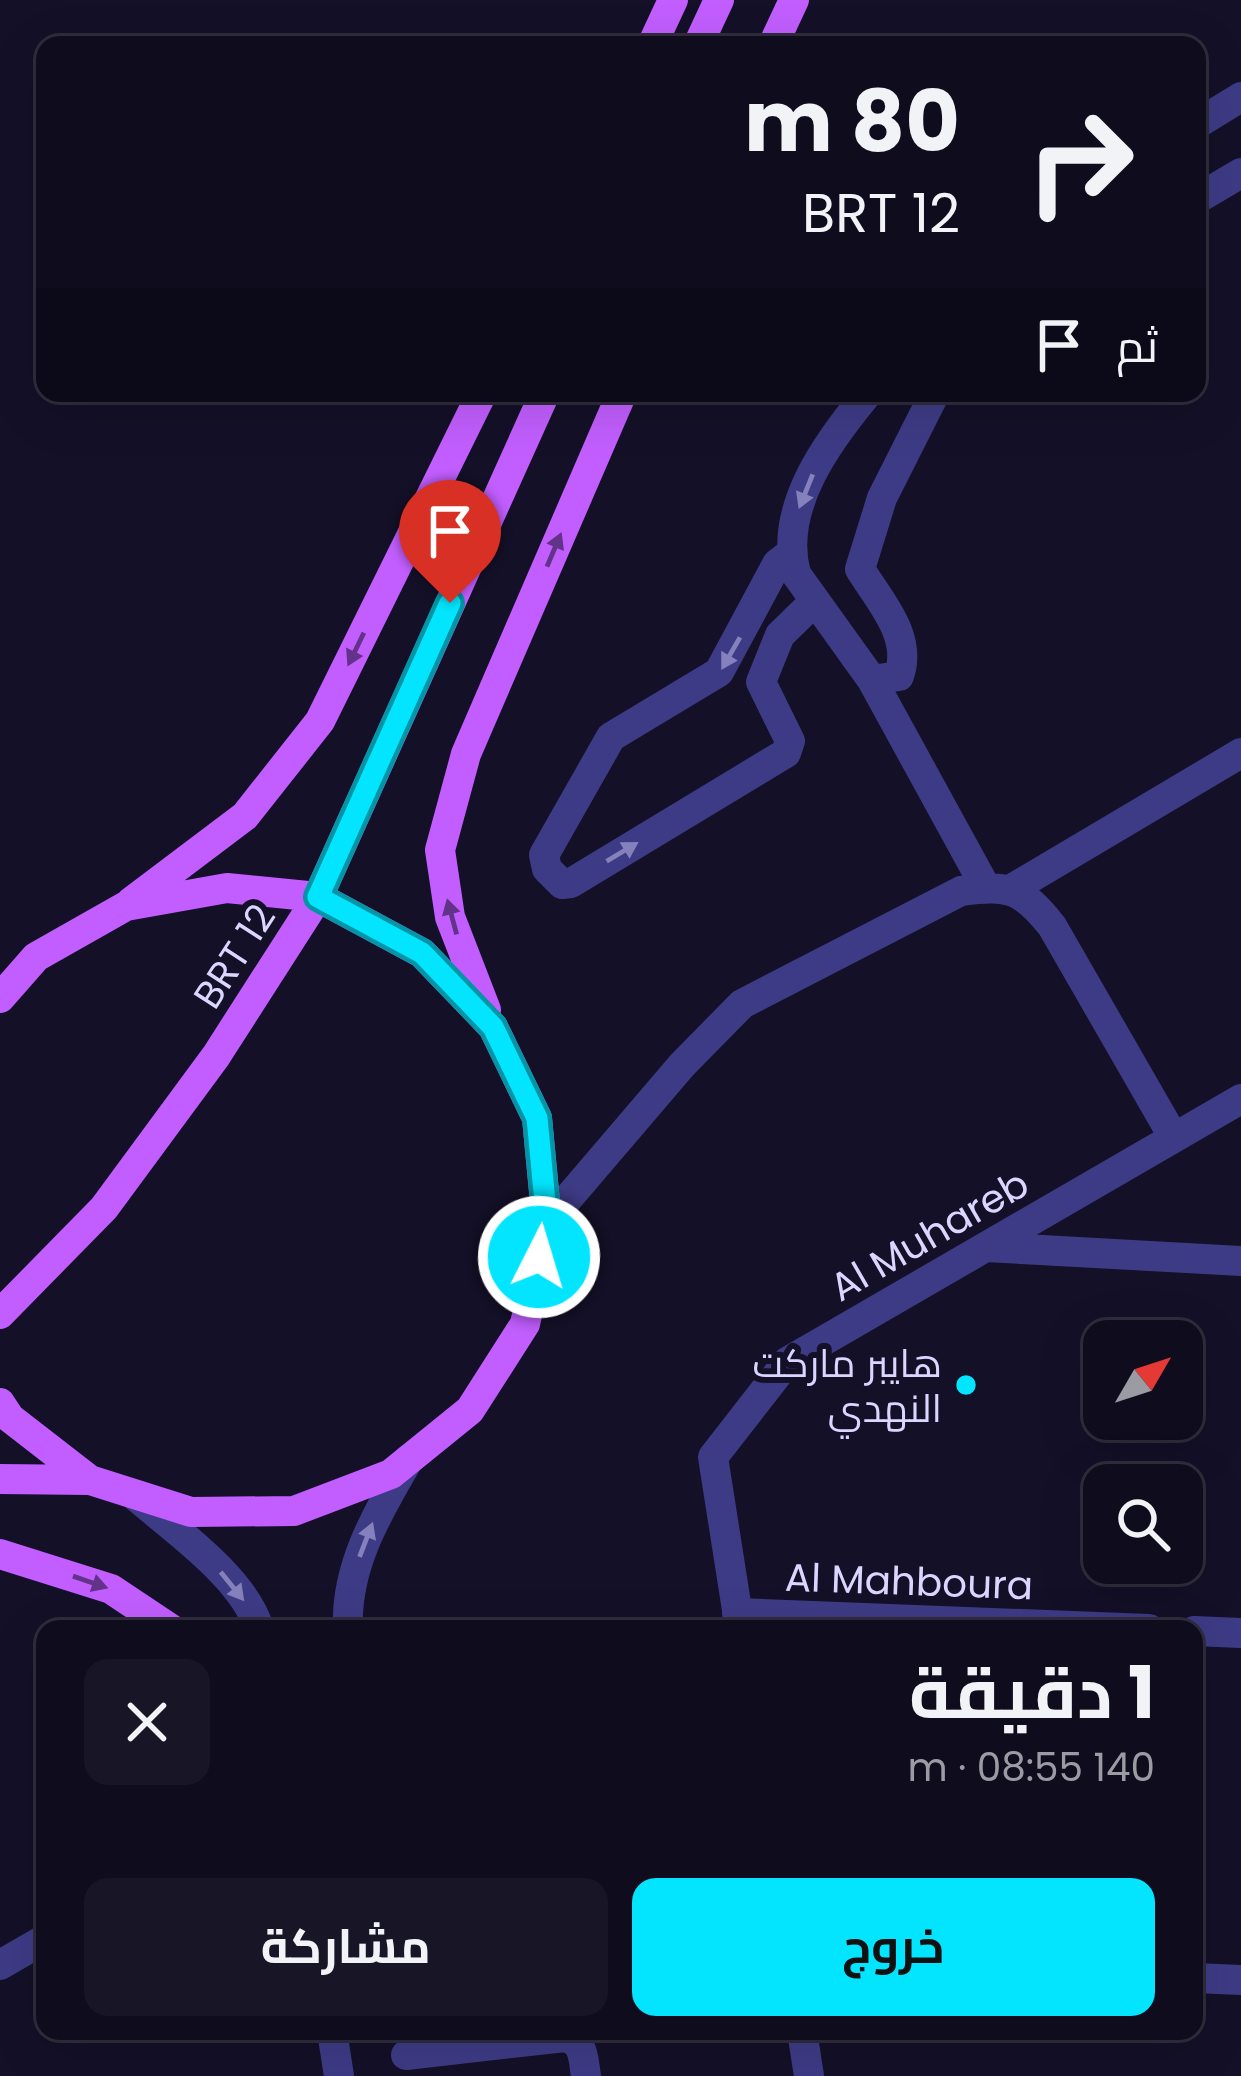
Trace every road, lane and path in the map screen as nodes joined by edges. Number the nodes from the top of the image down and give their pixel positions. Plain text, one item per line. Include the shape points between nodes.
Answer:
1 (673, 0) edge
2 (719, 0) edge
3 (794, 0) edge
4 (656, 36) edge
5 (702, 36) edge
6 (777, 36) edge
7 (1241, 97) edge
8 (1206, 118) edge
9 (1241, 173) edge
10 (1206, 194) edge
11 (478, 402) edge
12 (541, 402) edge
13 (618, 402) edge
14 (861, 402) edge
15 (930, 402) edge
16 (790, 554) junction
17 (815, 601) junction
18 (872, 680) junction
19 (1241, 753) edge
20 (998, 889) junction
21 (318, 897) junction
22 (126, 907) junction
23 (0, 998) edge
24 (493, 1027) junction
25 (1241, 1099) edge
26 (1174, 1138) junction
27 (547, 1223) junction
28 (986, 1247) junction
29 (1241, 1262) edge
30 (0, 1315) edge
31 (0, 1403) edge
32 (409, 1459) junction
33 (0, 1479) edge
34 (90, 1480) junction
35 (133, 1494) junction
36 (0, 1554) edge
37 (158, 1620) edge
38 (256, 1620) edge
39 (347, 1620) edge
40 (738, 1620) edge
41 (1203, 1631) edge
42 (1241, 1633) edge
43 (36, 1944) edge
44 (0, 1965) edge
45 (1203, 1978) edge
46 (1241, 1980) edge
47 (333, 2040) edge
48 (537, 2040) edge
49 (575, 2040) edge
50 (803, 2040) edge
51 (406, 2054) edge
52 (339, 2076) edge
53 (586, 2076) edge
54 (808, 2076) edge

1 - 4 main road
2 - 5 main road
3 - 6 main road
7 - 8 street
9 - 10 street
11 -> 22 main road via 320,721 245,816
12 - 21 main road, BRT 12
24 -> 13 main road via 450,917 440,850 466,754
14 -> 16 street via 831,438 800,501
15 - 18 street via 882,498 860,569 905,658 899,676
16 - 17 street
16 -> 17 street via 719,672 610,736 544,855 562,884 786,753 790,741 761,682 780,634
17 - 18 street
18 - 20 street
19 - 20 street
20 - 26 street via 1029,897 1052,926
20 - 27 street via 961,891 742,1004
21 - 22 main road via 227,888
21 - 24 main road via 422,953
21 - 30 main road, BRT 12 via 104,1208
22 - 23 main road via 36,957
24 - 27 main road via 537,1118
25 - 26 street, Al Muhareb
26 - 28 street, Al Muhareb
27 - 32 main road via 525,1324 470,1410
28 - 29 street
28 - 40 street, Al Muhareb via 787,1362 713,1457
31 - 34 main road
32 - 35 main road via 391,1474 294,1511 190,1512
39 -> 32 street via 346,1596 371,1526
33 - 34 main road
34 - 35 main road
35 -> 38 street via 213,1563
36 -> 37 main road via 111,1589
41 - 42 street
43 - 44 street
45 - 46 street
47 - 52 street
48 - 51 street
49 - 53 street
50 - 54 street

